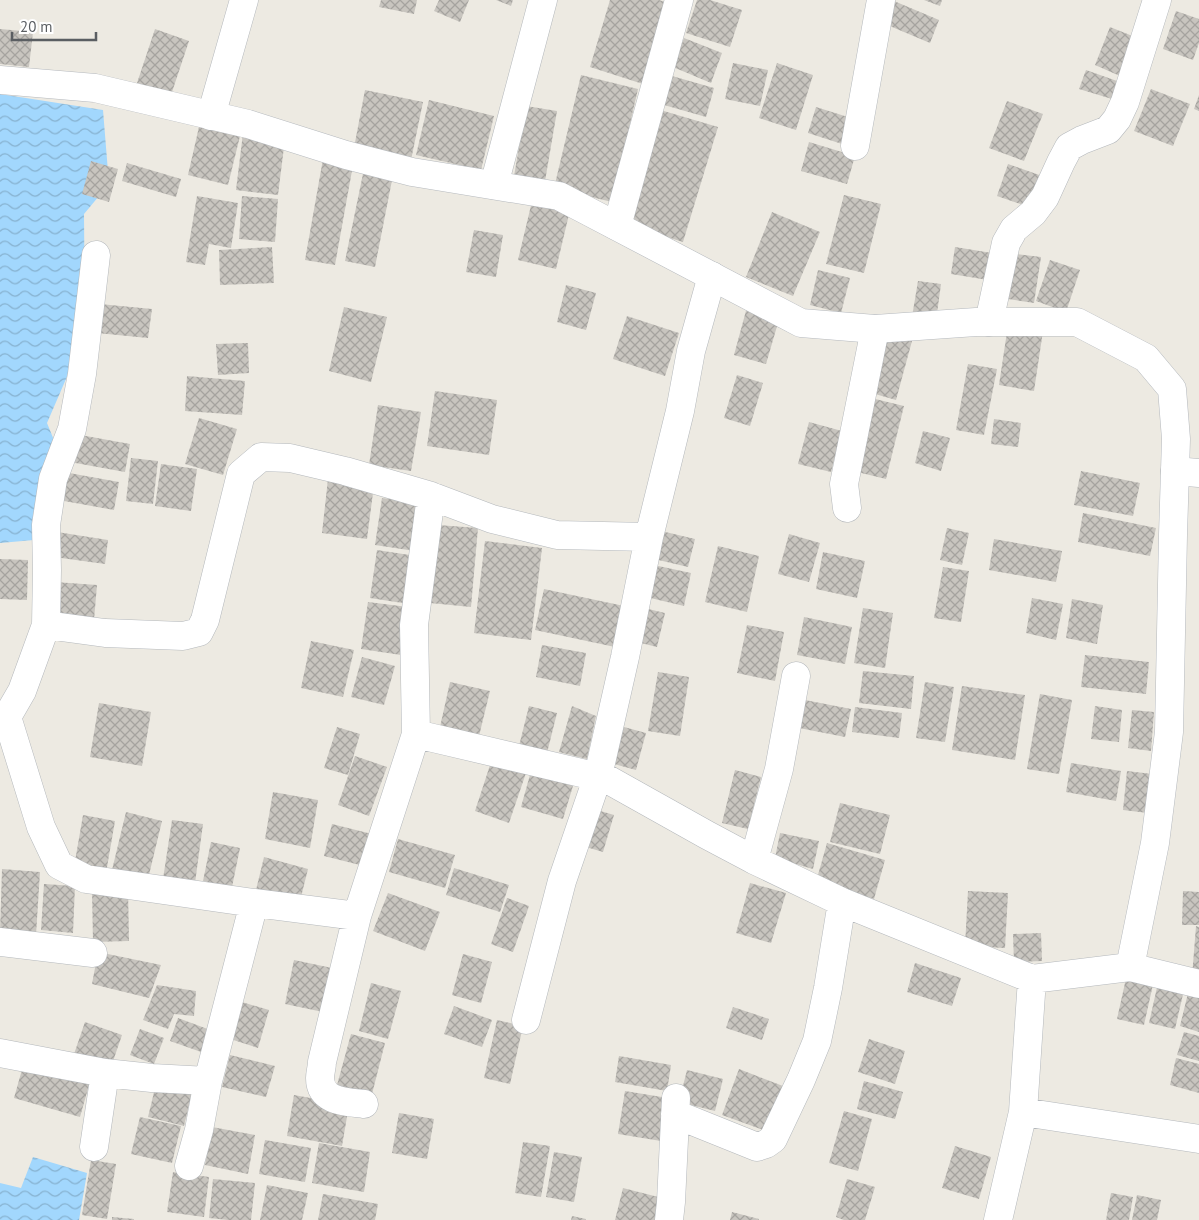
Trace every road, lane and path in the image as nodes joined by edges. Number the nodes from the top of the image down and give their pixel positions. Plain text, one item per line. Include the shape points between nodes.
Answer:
1 (244, 0) edge
2 (543, 0) edge
3 (679, 0) edge
4 (881, 0) edge
5 (1157, 0) edge
6 (0, 80) edge
7 (212, 116) junction
8 (855, 146) dead end
9 (494, 185) junction
10 (617, 226) junction
11 (96, 255) dead end
12 (712, 276) junction
13 (989, 322) junction
14 (875, 329) junction
15 (1187, 472) edge
16 (431, 496) junction
17 (846, 508) dead end
18 (649, 536) junction
19 (46, 625) junction
20 (796, 676) dead end
21 (4, 718) edge
22 (416, 734) junction
23 (598, 776) junction
24 (754, 860) junction
25 (842, 902) junction
26 (254, 903) junction
27 (357, 916) junction
28 (0, 942) edge
29 (93, 953) dead end
30 (1130, 967) junction
31 (1032, 979) junction
32 (1199, 984) edge
33 (526, 1020) dead end
34 (0, 1053) edge
35 (105, 1073) junction
36 (208, 1081) junction
37 (364, 1104) dead end
38 (1023, 1112) junction
39 (1199, 1139) edge
40 (94, 1147) dead end
41 (189, 1166) dead end
42 (669, 1220) edge
43 (998, 1220) edge

1 - 7 street
2 - 9 street
3 - 10 street
4 - 8 street
5 - 13 street via 1117,119 1108,130 1069,147 1045,198 1014,228 1006,243
6 - 7 street via 95,88
7 - 9 street via 412,172
9 - 10 street via 559,196
10 - 12 street
11 - 19 street via 72,429 53,479 46,524
12 - 14 street via 801,323
12 - 18 street via 691,351 680,411
13 - 14 street
13 - 15 street via 1077,322 1146,358 1172,389 1176,439
14 - 17 street via 844,484
15 - 30 street via 1173,535 1169,732 1155,843
16 - 18 street via 492,519 556,535
16 - 19 street via 290,458 260,457 241,474 206,620 199,632 184,636 105,633
16 - 22 street via 414,625
18 - 23 street
19 - 21 street via 22,692
20 - 24 street via 779,769
21 - 26 street via 41,827 59,865 86,880
22 - 23 street
22 - 27 street
23 - 24 street
23 - 33 street via 562,881
24 - 25 street
25 - 31 street
25 - 42 street via 817,1041 773,1139 757,1146 676,1105
26 - 27 street
26 - 36 street
27 - 37 street via 320,1079 327,1095 336,1100
28 - 29 street
30 - 31 street
30 - 32 street
31 - 38 street
34 - 35 street
35 - 36 street
35 - 40 street
36 - 41 street
38 - 39 street
38 - 43 street

